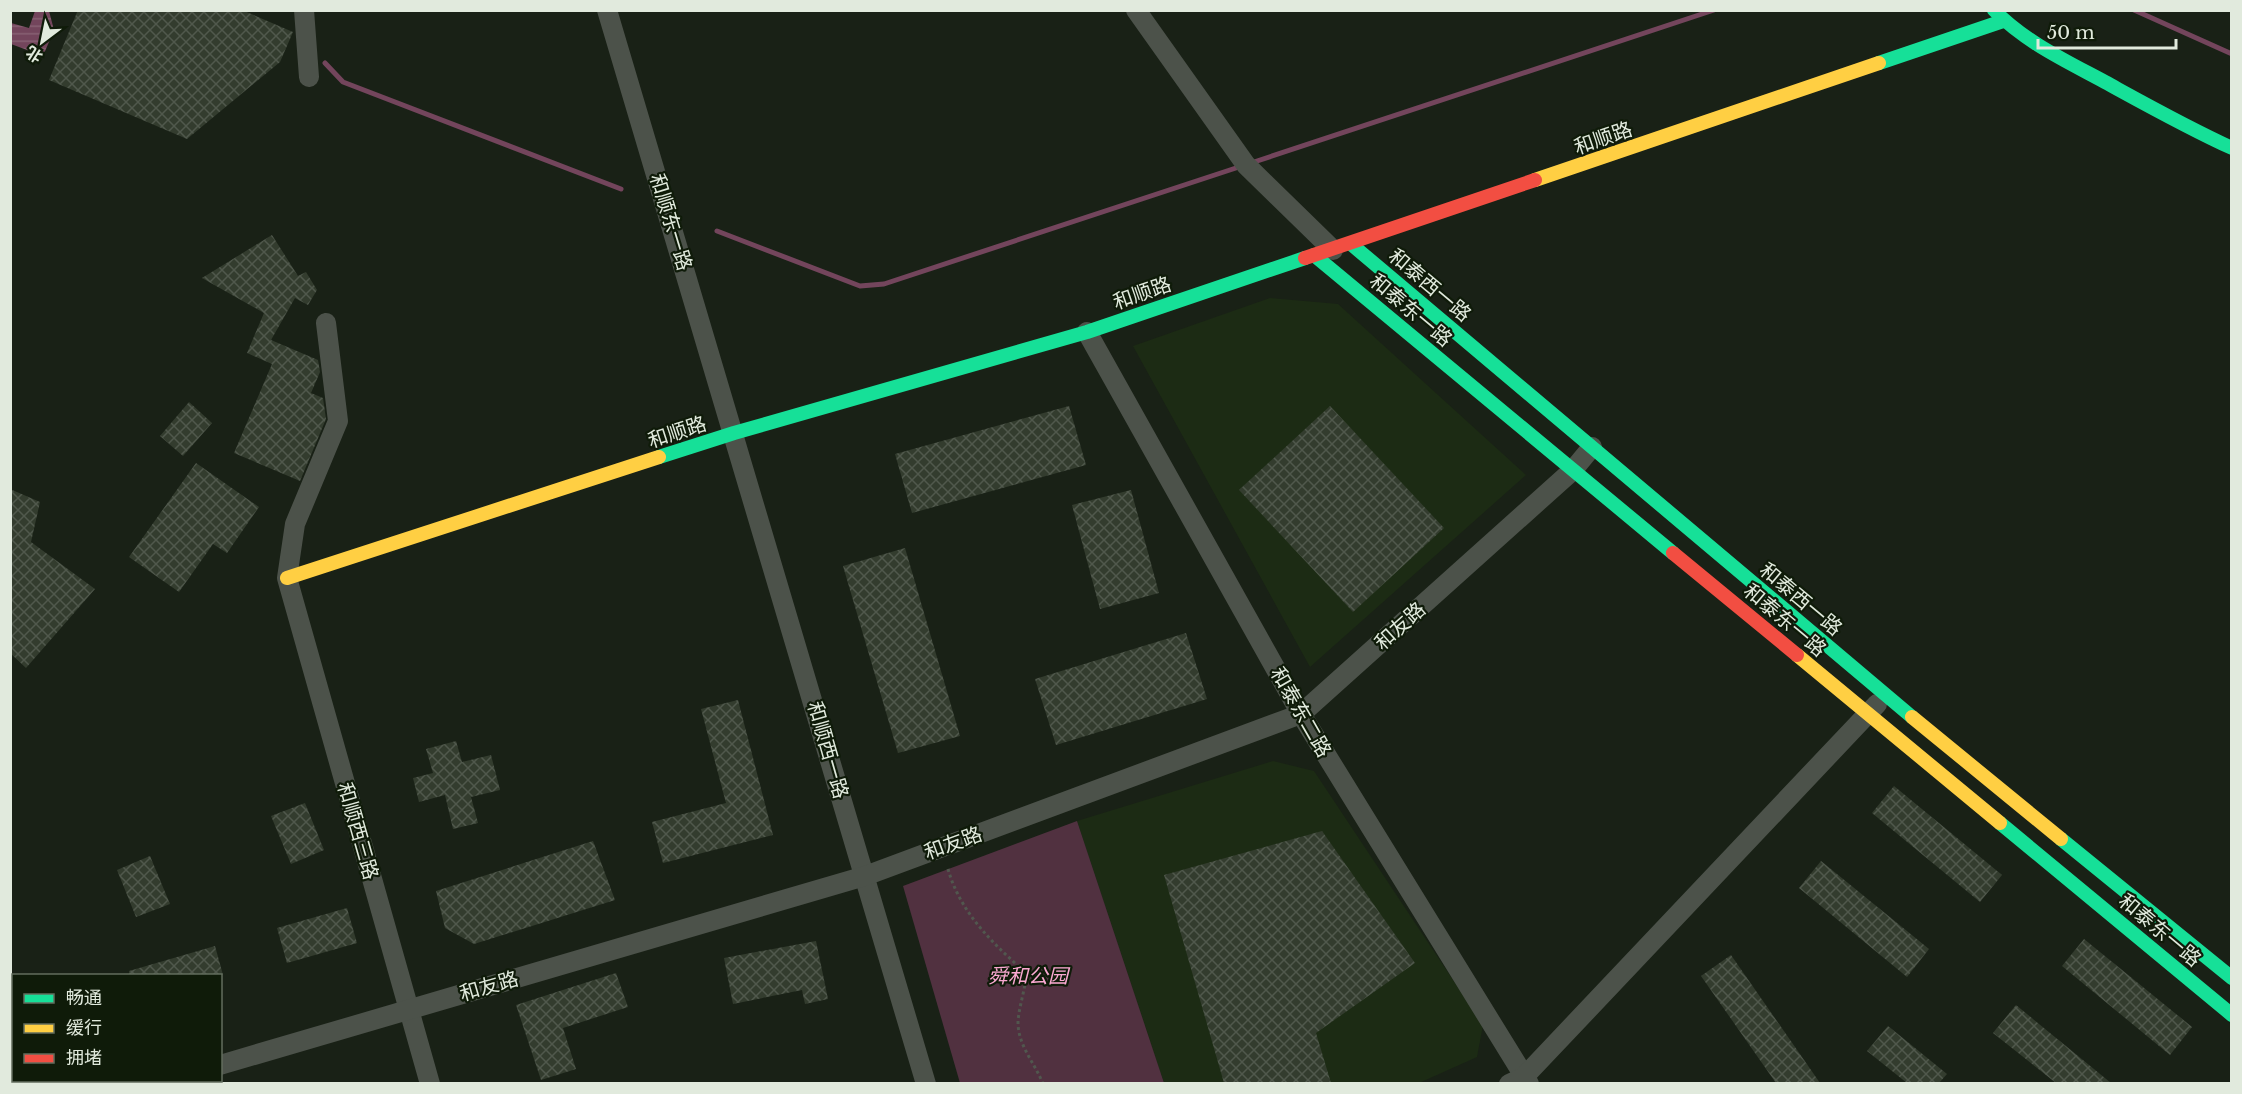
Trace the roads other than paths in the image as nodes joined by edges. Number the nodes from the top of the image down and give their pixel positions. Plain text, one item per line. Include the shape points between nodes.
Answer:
1 (304, 10) edge
2 (607, 10) edge
3 (1136, 10) edge
4 (2003, 14) edge
5 (309, 77) dead end
6 (2232, 148) edge
7 (1333, 250) junction
8 (326, 323) dead end
9 (1087, 333) junction
10 (734, 433) junction
11 (1592, 447) junction
12 (1573, 470) junction
13 (286, 578) junction
14 (1886, 696) junction
15 (1867, 713) junction
16 (1301, 714) junction
17 (865, 876) junction
18 (2232, 978) edge
19 (409, 1010) junction
20 (2232, 1015) edge
21 (222, 1064) edge
22 (923, 1075) edge
23 (1521, 1081) edge
24 (430, 1083) edge

1 - 5 street
2 - 10 street, 和顺东一路
3 - 7 street via 1246,165
4 - 6 street via 2067,62
4 - 7 street, 和顺路
7 - 9 street, 和顺路
7 - 11 street, 和泰西一路
7 - 12 street, 和泰东一路
8 - 13 street via 338,421 295,524
9 - 10 street, 和顺路
9 - 16 street, 和泰东二路
10 - 13 street, 和顺路
10 - 17 street, 和顺西一路
11 - 12 street, 和友路
11 - 14 street, 和泰西一路
12 - 15 street, 和泰东一路
12 - 16 street, 和友路
13 - 19 street, 和顺西三路
14 - 15 street
14 - 18 street, 和泰西一路
15 - 20 street, 和泰东一路
15 - 23 street
16 - 17 street, 和友路
16 - 23 street, 和泰东二路
17 - 19 street, 和友路
17 - 22 street, 和顺西一路
19 - 21 street, 和友路
19 - 24 street, 和顺西三路

